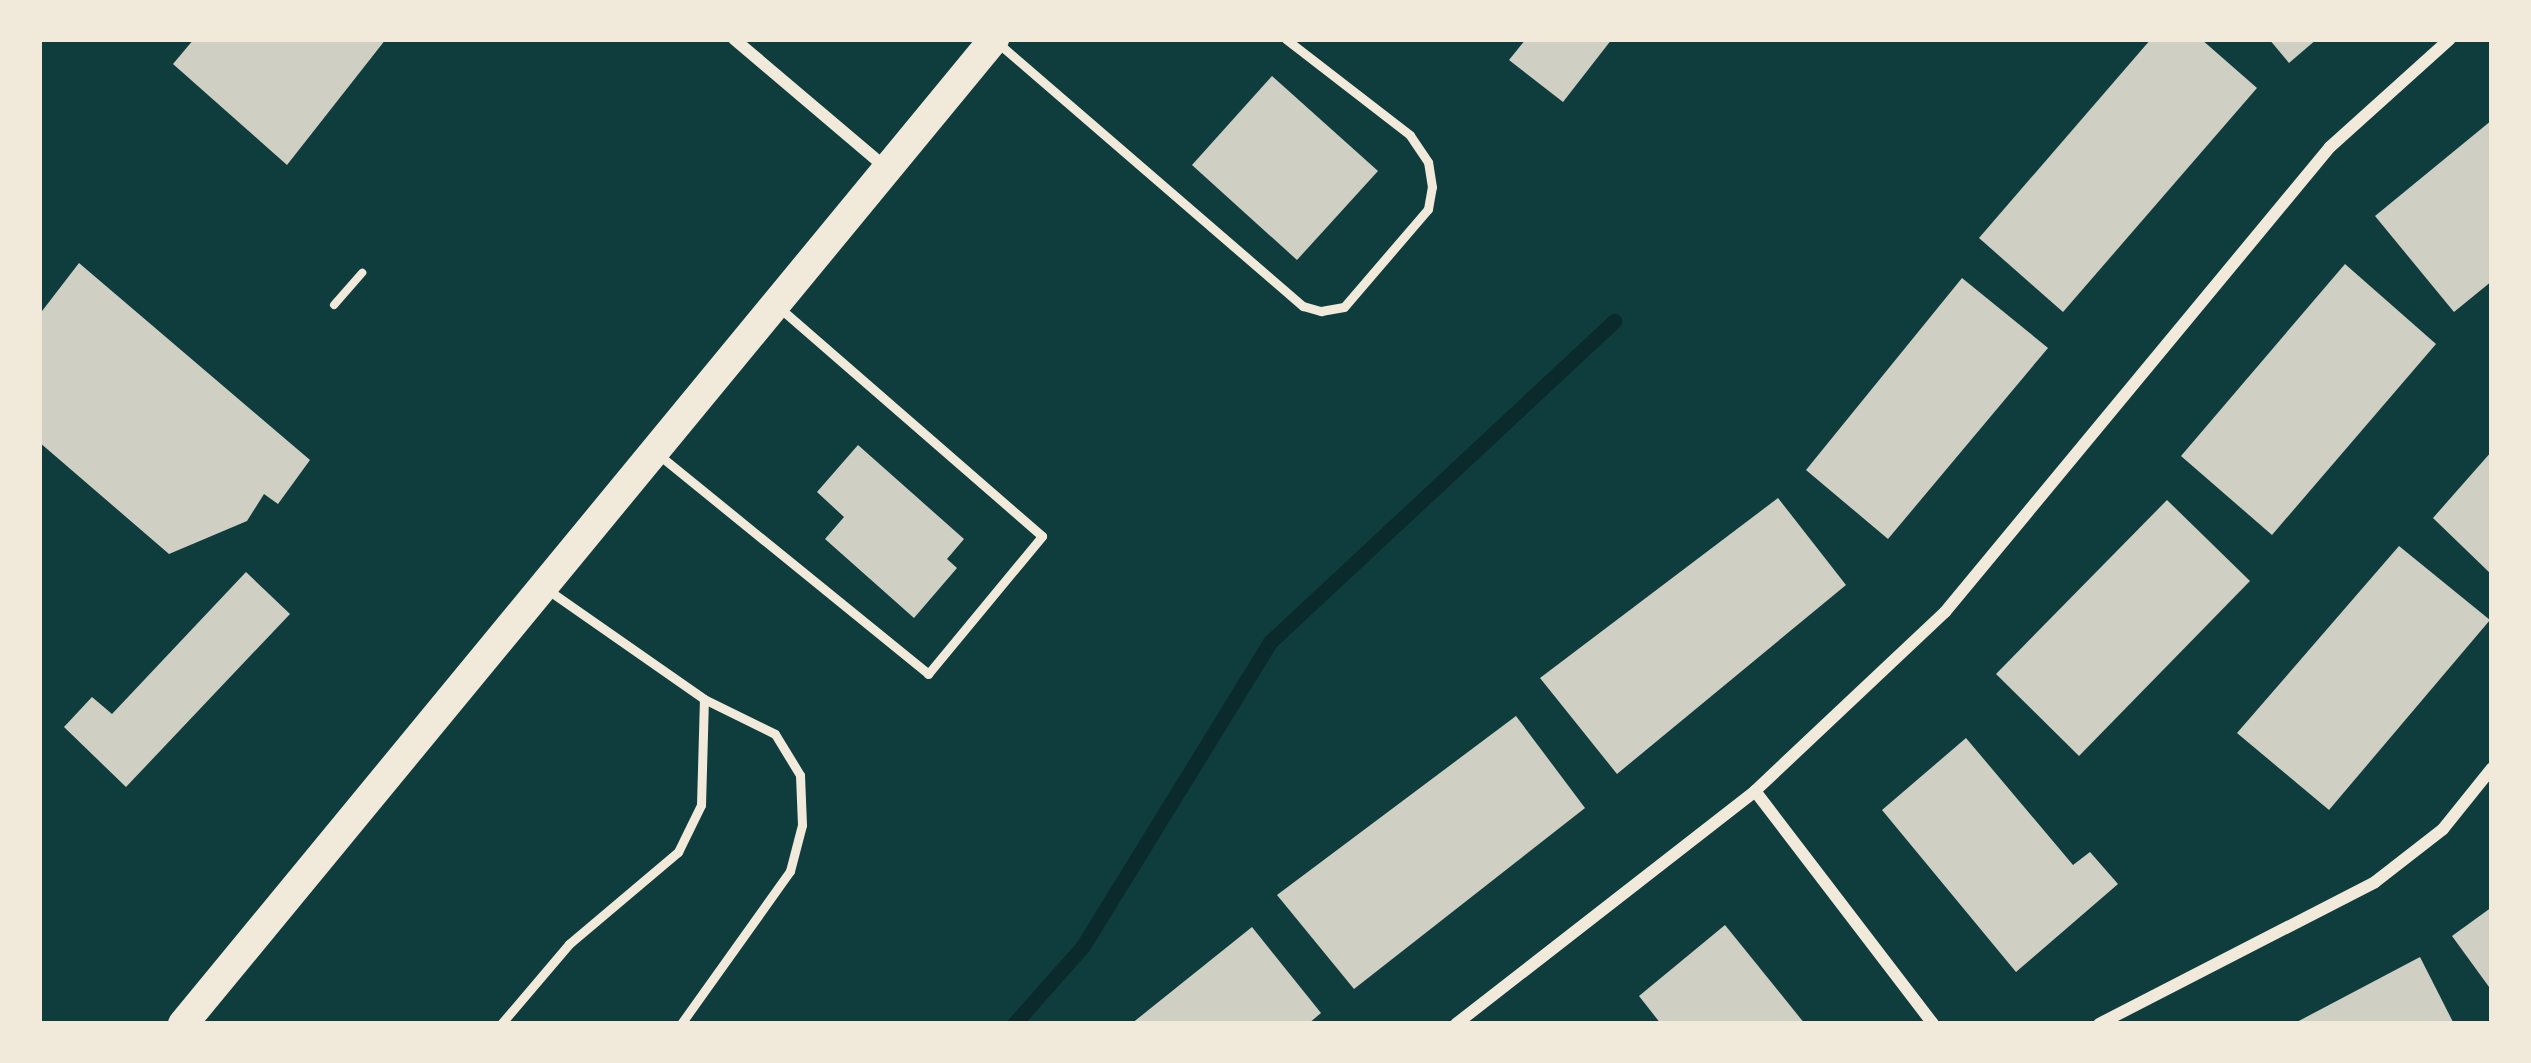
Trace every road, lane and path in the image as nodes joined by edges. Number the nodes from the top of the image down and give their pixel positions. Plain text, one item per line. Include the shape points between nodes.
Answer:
1 (734, 39) edge
2 (994, 39) edge
3 (1286, 39) edge
4 (2450, 39) edge
5 (884, 166) junction
6 (362, 273) dead end
7 (773, 302) junction
8 (334, 305) dead end
9 (650, 448) junction
10 (538, 584) junction
11 (704, 699) junction
12 (2492, 768) edge
13 (1754, 791) junction
14 (183, 1024) edge
15 (501, 1024) edge
16 (681, 1024) edge
17 (1456, 1024) edge
18 (1933, 1024) edge
19 (2099, 1024) edge

1 - 5 street
2 - 3 lane via 1303,306 1322,311 1344,307 1428,209 1432,188 1411,135
2 - 5 main road
4 - 13 street via 2330,147 1945,612
5 - 7 main road
6 - 8 path
7 - 9 main road
7 - 9 lane via 1042,536 928,674
9 - 10 main road
10 - 11 lane
10 - 14 main road
11 - 15 lane via 701,805 678,853 569,944
11 - 16 lane via 775,734 800,775 802,825 790,871
12 - 19 street via 2443,829 2374,882
13 - 17 street
13 - 18 street

